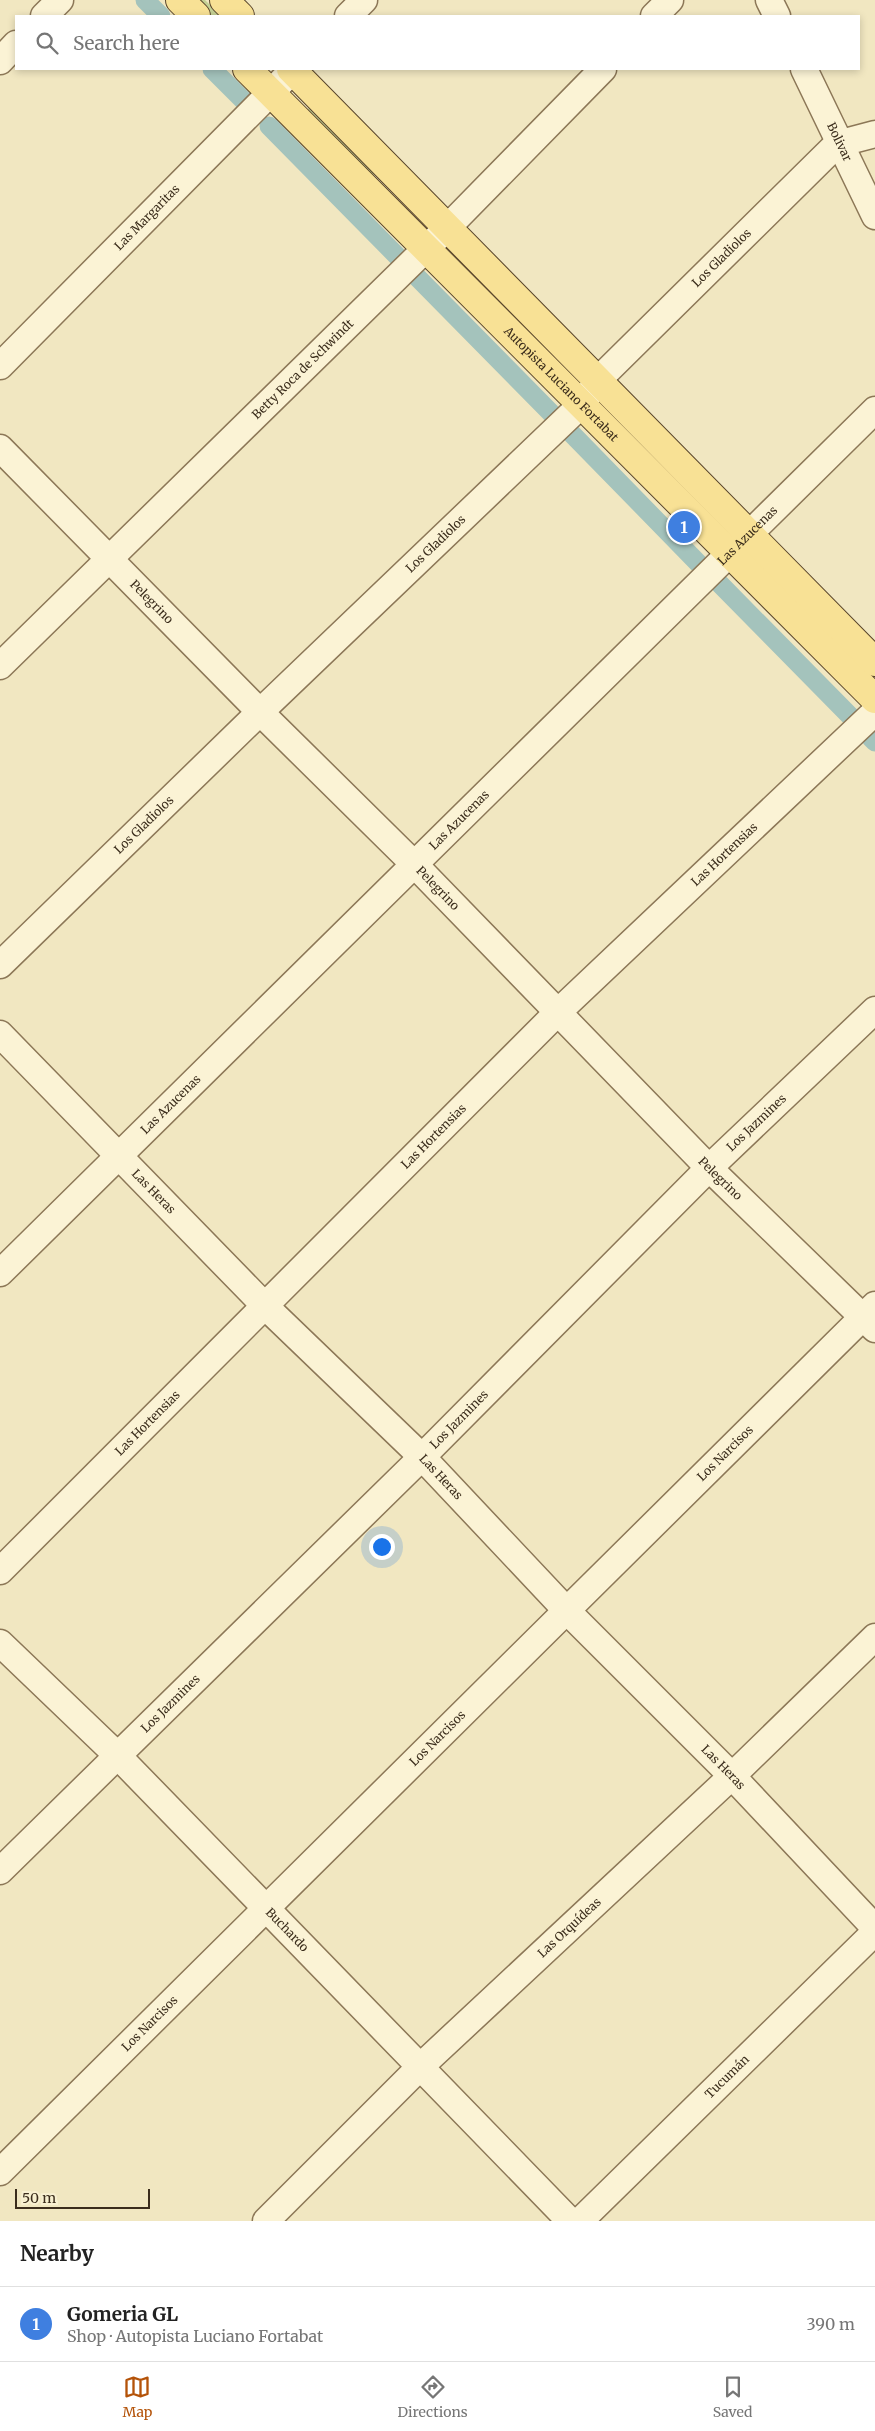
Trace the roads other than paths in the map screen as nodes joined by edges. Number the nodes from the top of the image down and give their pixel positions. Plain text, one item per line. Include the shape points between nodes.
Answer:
1 (60, 0) edge
2 (180, 0) edge
3 (224, 0) edge
4 (364, 0) edge
5 (670, 0) edge
6 (769, 0) edge
7 (45, 15) edge
8 (195, 15) edge
9 (239, 15) edge
10 (349, 15) edge
11 (655, 15) edge
12 (777, 15) edge
13 (15, 45) edge
14 (0, 61) edge
15 (248, 70) edge
16 (291, 70) edge
17 (293, 70) edge
18 (602, 70) edge
19 (805, 70) edge
20 (270, 93) junction
21 (875, 134) edge
22 (842, 143) junction
23 (875, 216) edge
24 (447, 228) junction
25 (426, 249) junction
26 (0, 366) edge
27 (598, 380) junction
28 (582, 404) junction
29 (875, 410) edge
30 (0, 448) edge
31 (750, 533) junction
32 (728, 554) junction
33 (109, 557) junction
34 (875, 662) edge
35 (0, 666) edge
36 (875, 700) edge
37 (260, 712) junction
38 (875, 712) edge
39 (415, 866) junction
40 (0, 965) edge
41 (875, 1010) edge
42 (557, 1013) junction
43 (0, 1034) edge
44 (119, 1156) junction
45 (709, 1168) junction
46 (0, 1274) edge
47 (265, 1306) junction
48 (871, 1317) edge
49 (422, 1457) junction
50 (0, 1571) edge
51 (567, 1611) junction
52 (875, 1637) edge
53 (0, 1643) edge
54 (118, 1756) junction
55 (732, 1776) junction
56 (0, 1871) edge
57 (266, 1907) junction
58 (875, 1928) edge
59 (875, 1932) edge
60 (420, 2067) junction
61 (0, 2172) edge
62 (266, 2221) edge
63 (570, 2221) edge
64 (580, 2221) edge

1 - 7 street
2 - 8 main road
3 - 9 main road
4 - 10 street
5 - 11 street
6 - 12 street
13 - 14 street
15 - 20 main road, Autopista Luciano Fortabat
16 - 20 street, Las Margaritas
17 - 24 main road
18 - 24 street, Betty Roca de Schwindt
19 - 22 street, Bolivar
20 - 25 main road, Autopista Luciano Fortabat
20 - 26 street, Las Margaritas
21 - 22 street, Los Gladiolos
22 - 23 street, Bolivar
22 - 27 street, Los Gladiolos
24 - 25 street, Betty Roca de Schwindt
24 - 27 main road
25 - 28 main road, Autopista Luciano Fortabat
25 - 33 street, Betty Roca de Schwindt
27 - 28 street, Los Gladiolos
27 - 31 main road
28 - 32 main road, Autopista Luciano Fortabat
28 - 37 street, Los Gladiolos
29 - 31 street, Las Azucenas
30 - 33 street, Pelegrino
31 - 32 street, Las Azucenas
31 - 34 main road
32 - 36 main road, Autopista Luciano Fortabat
32 - 39 street, Las Azucenas
33 - 35 street, Betty Roca de Schwindt
33 - 37 street, Pelegrino
37 - 39 street, Pelegrino
37 - 40 street, Los Gladiolos
38 - 42 street, Las Hortensias
39 - 42 street, Pelegrino
39 - 44 street, Las Azucenas
41 - 45 street, Los Jazmines
42 - 45 street, Pelegrino
42 - 47 street, Las Hortensias
43 - 44 street, Las Heras
44 - 46 street, Las Azucenas
44 - 47 street, Las Heras
45 - 48 street, Pelegrino
45 - 49 street, Los Jazmines
47 - 49 street, Las Heras
47 - 50 street, Las Hortensias
48 - 51 street, Los Narcisos
49 - 51 street, Las Heras
49 - 54 street, Los Jazmines
51 - 55 street, Las Heras
51 - 57 street, Los Narcisos
52 - 55 street, Las Orquídeas
53 - 54 street, Buchardo
54 - 56 street, Los Jazmines
54 - 57 street, Buchardo
55 - 58 street, Las Heras
55 - 60 street, Las Orquídeas
57 - 60 street, Buchardo
57 - 61 street, Los Narcisos
59 - 64 street, Tucumán
60 - 62 street, Las Orquídeas
60 - 63 street, Buchardo

